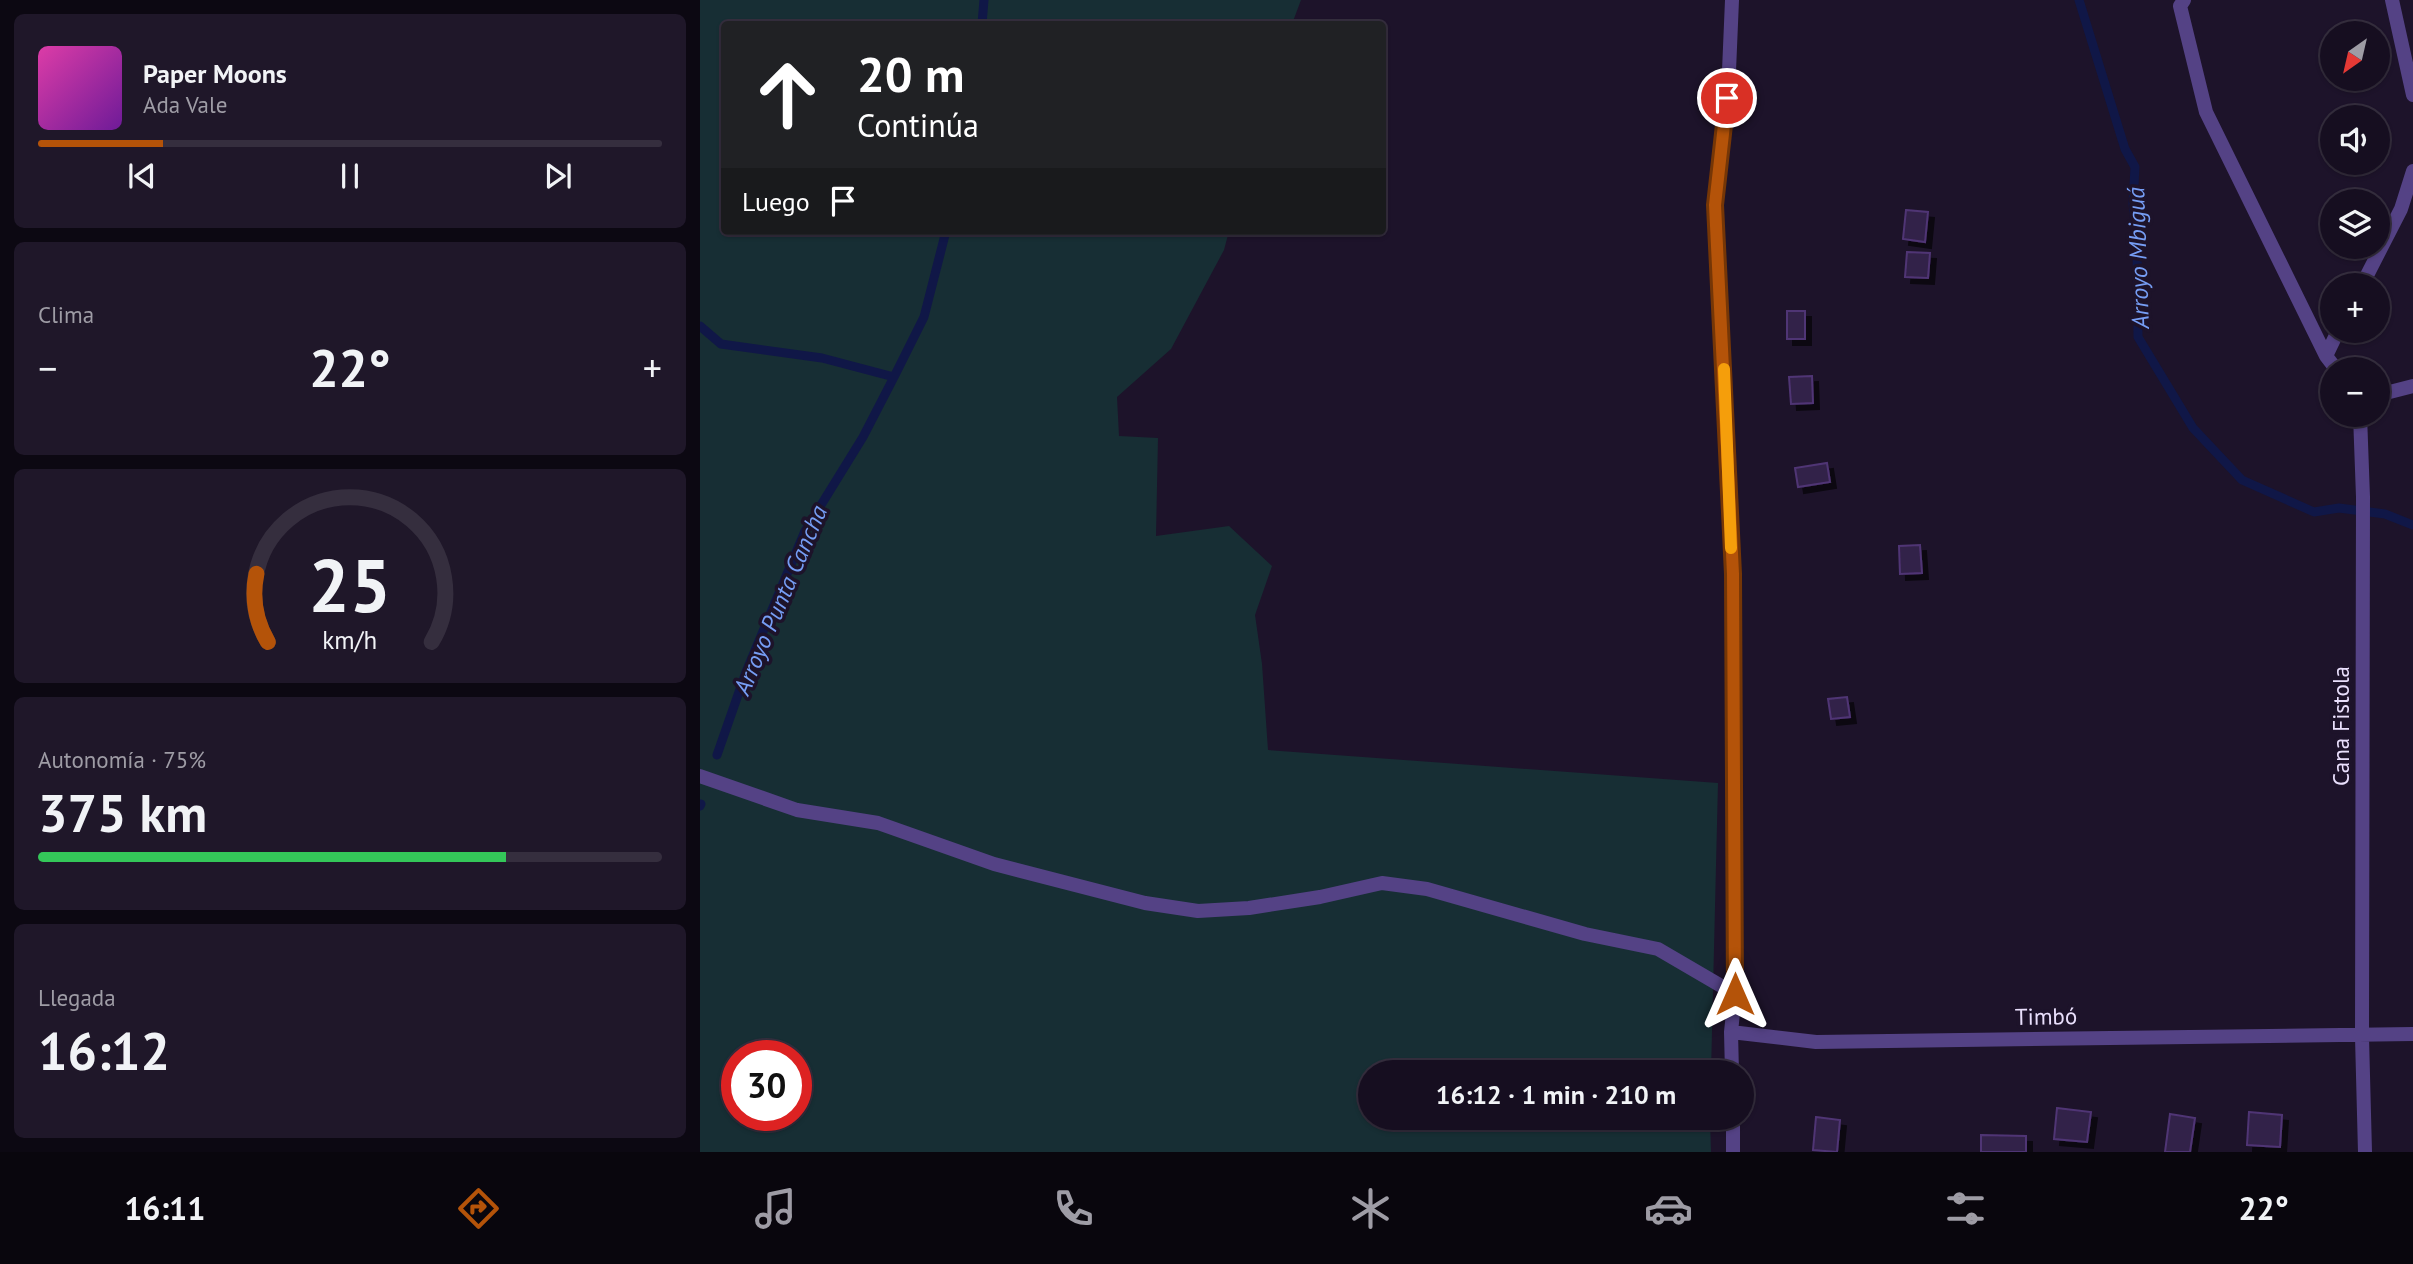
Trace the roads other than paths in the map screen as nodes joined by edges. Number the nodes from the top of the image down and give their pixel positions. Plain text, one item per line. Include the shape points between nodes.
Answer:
1 (1732, 0) edge
2 (2184, 0) edge
3 (2392, 0) edge
4 (2413, 94) edge
5 (2413, 171) edge
6 (2368, 273) edge
7 (2332, 343) edge
8 (2326, 356) joint
9 (2413, 386) edge
10 (2390, 392) edge
11 (2360, 427) edge
12 (700, 776) edge
13 (1735, 994) junction
14 (1731, 1032) junction
15 (2413, 1034) edge
16 (2362, 1037) junction
17 (1732, 1060) edge
18 (1732, 1130) edge
19 (1733, 1152) edge
20 (2365, 1152) edge

1 - 13 street via 1715,205 1733,574
2 - 8 street via 2180,6 2206,113
3 - 4 street
5 - 6 street via 2401,209
7 - 8 street
9 - 10 street
11 - 16 street, Cana Fistola
12 - 13 street via 797,810 878,823 994,864 1198,911 1273,905 1382,883 1427,890 1585,934 1658,949
13 - 14 street
14 - 16 street, Timbó via 1816,1042
14 - 17 street
15 - 16 street, Timbó
16 - 20 street, Cana Fistola
18 - 19 street

